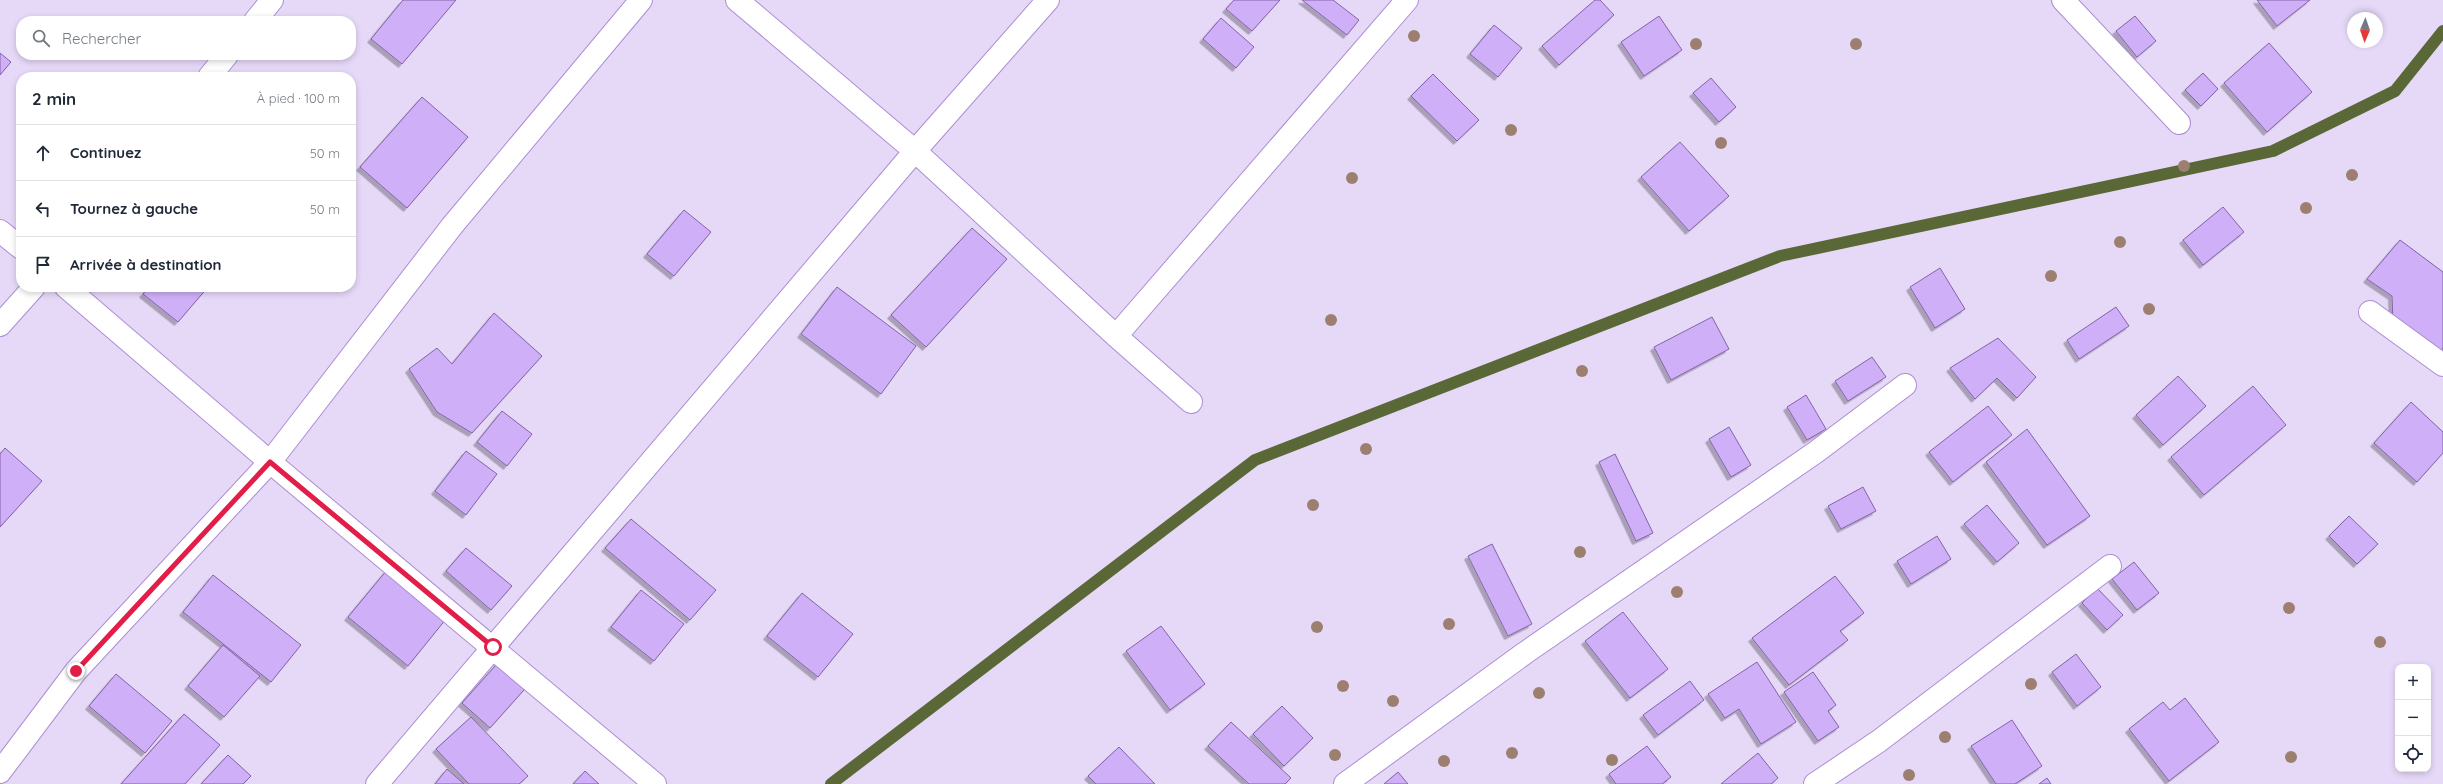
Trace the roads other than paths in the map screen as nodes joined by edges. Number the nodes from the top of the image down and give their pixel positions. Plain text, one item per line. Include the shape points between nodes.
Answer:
1 (272, 0) edge
2 (641, 0) edge
3 (737, 0) edge
4 (1048, 0) edge
5 (1407, 0) edge
6 (2063, 0) edge
7 (259, 16) edge
8 (223, 60) edge
9 (213, 72) edge
10 (2179, 123) dead end
11 (915, 150) junction
12 (0, 231) edge
13 (16, 244) edge
14 (30, 292) edge
15 (72, 292) edge
16 (2370, 312) dead end
17 (0, 325) edge
18 (1116, 336) junction
19 (2443, 366) edge
20 (1905, 385) dead end
21 (1191, 402) dead end
22 (270, 462) junction
23 (2110, 566) dead end
24 (493, 647) junction
25 (0, 772) edge
26 (377, 784) edge
27 (655, 784) edge
28 (1345, 784) edge
29 (1814, 784) edge

1 - 7 street
2 - 22 street via 452,226
3 - 11 street
4 - 11 street
5 - 18 street
6 - 10 street
8 - 9 street
11 - 18 street
11 - 24 street
12 - 13 street
14 - 17 street
15 - 22 street
16 - 19 street
18 - 21 street
20 - 28 street via 1816,452 1525,653
22 - 24 street
22 - 25 street via 76,671
23 - 29 street via 1879,741
24 - 26 street
24 - 27 street

